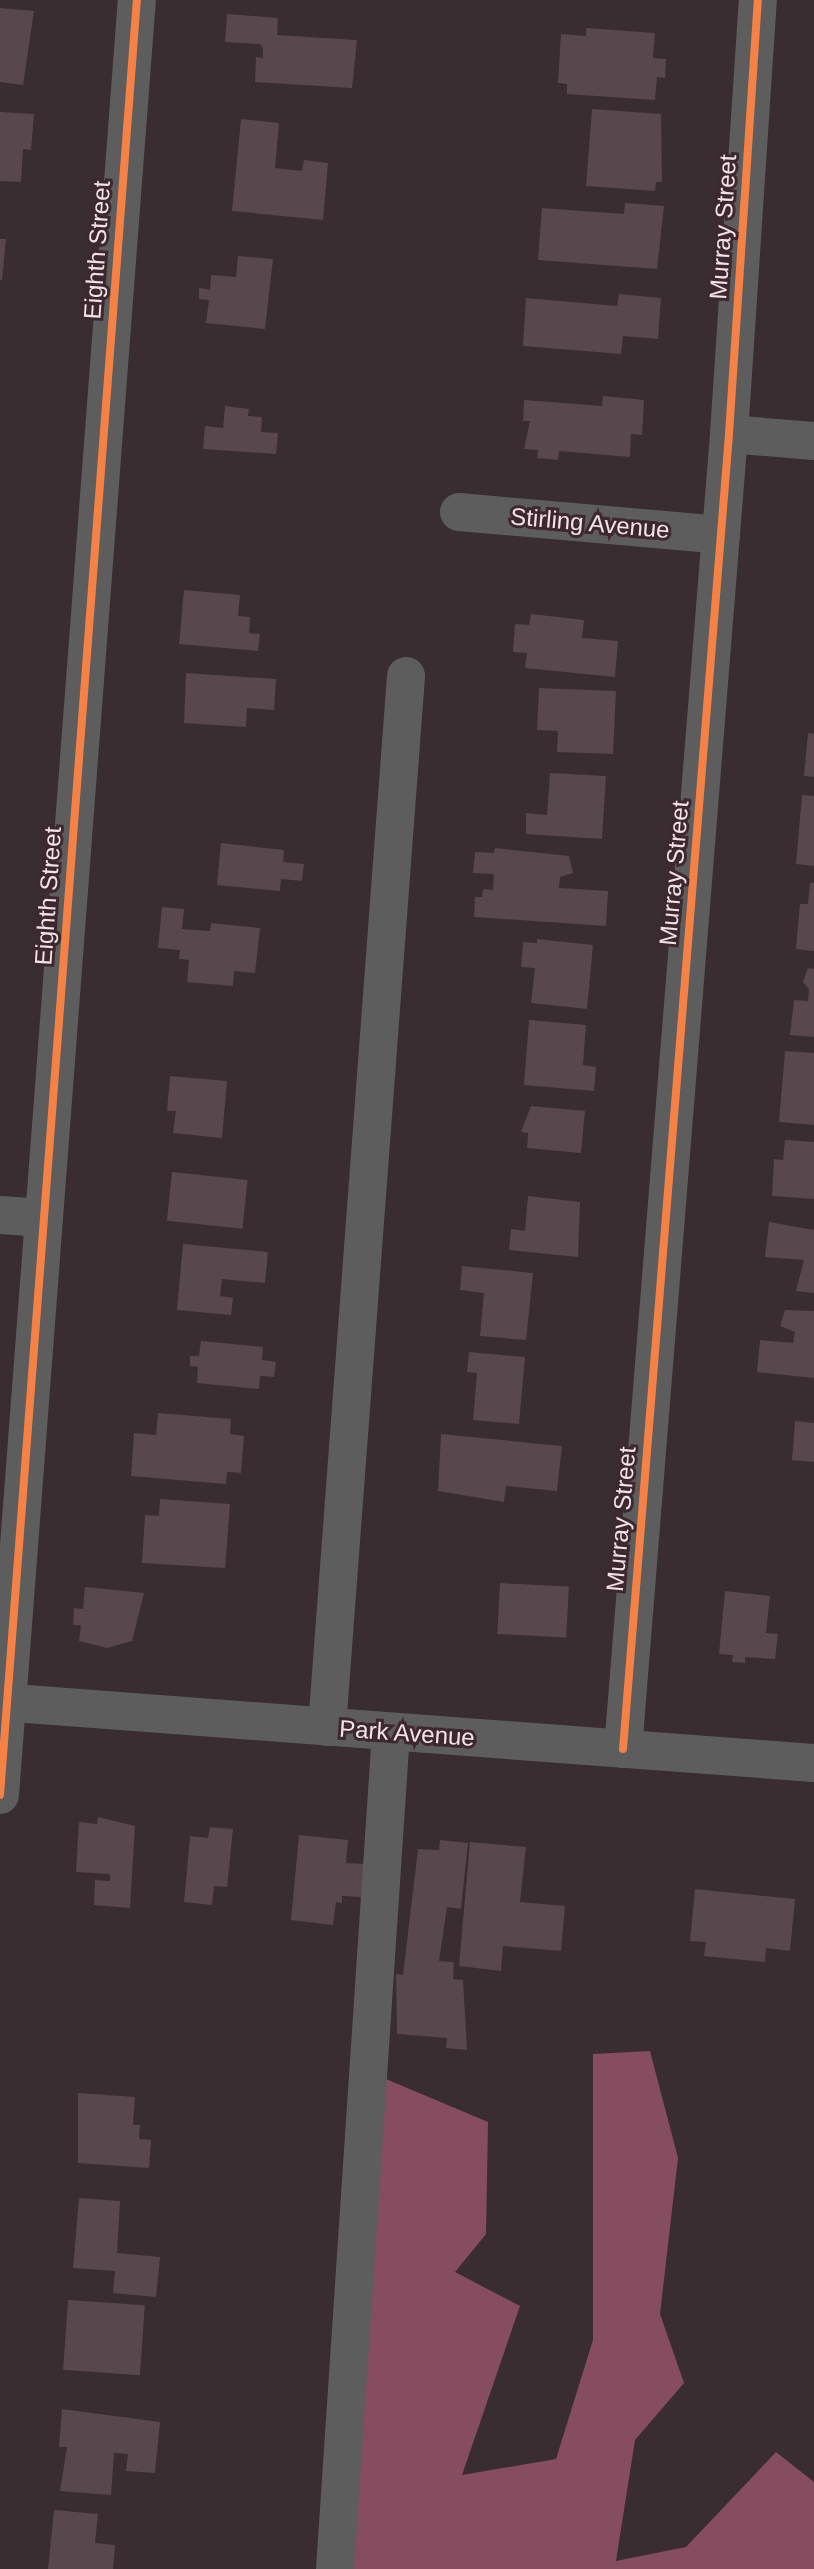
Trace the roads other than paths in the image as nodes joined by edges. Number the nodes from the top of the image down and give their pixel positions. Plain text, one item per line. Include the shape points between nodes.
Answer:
1 (137, 0) edge
2 (758, 0) edge
3 (729, 434) junction
4 (814, 441) edge
5 (459, 512) dead end
6 (721, 535) junction
7 (406, 676) dead end
8 (0, 1215) edge
9 (44, 1218) junction
10 (3, 1702) edge
11 (327, 1727) junction
12 (391, 1732) junction
13 (623, 1749) junction
14 (814, 1763) edge
15 (0, 1795) edge
16 (335, 2569) edge

1 - 9 street, Eighth Street
2 - 3 street, Murray Street
3 - 4 street
3 - 6 street, Murray Street
5 - 6 street, Stirling Avenue
6 - 13 street, Murray Street
7 - 11 street
8 - 9 street
9 - 10 street, Eighth Street
10 - 11 street, Park Avenue
10 - 15 street, Eighth Street
11 - 12 street, Park Avenue
12 - 13 street, Park Avenue
12 - 16 street
13 - 14 street, Park Avenue

